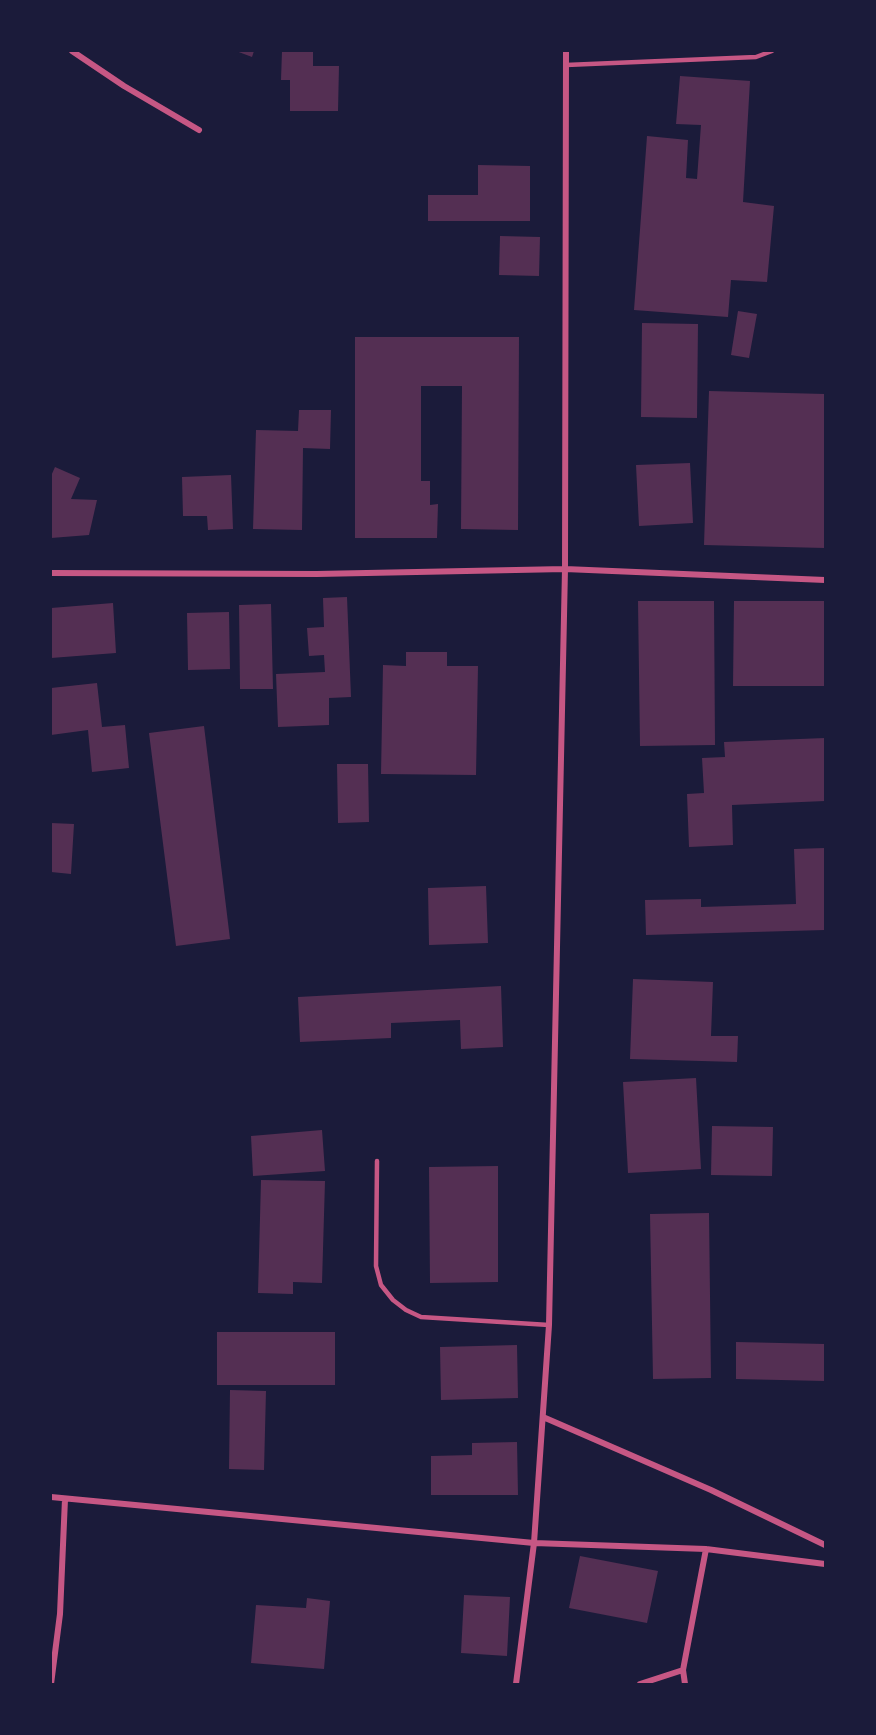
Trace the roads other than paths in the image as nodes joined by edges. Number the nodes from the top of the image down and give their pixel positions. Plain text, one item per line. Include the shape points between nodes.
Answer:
1 (72, 51) edge
2 (566, 51) edge
3 (772, 51) edge
4 (566, 65) junction
5 (199, 130) dead end
6 (565, 569) junction
7 (51, 573) edge
8 (825, 580) edge
9 (377, 1161) dead end
10 (549, 1325) junction
11 (543, 1417) junction
12 (51, 1497) edge
13 (65, 1498) junction
14 (534, 1543) junction
15 (825, 1545) edge
16 (706, 1550) junction
17 (825, 1564) edge
18 (683, 1670) junction
19 (51, 1684) edge
20 (516, 1684) edge
21 (640, 1684) edge
22 (685, 1684) edge

1 - 5 street
2 - 4 street
3 - 4 lane via 756,57
4 - 6 street
6 - 7 street via 317,574
6 - 8 street
6 - 10 street
9 - 10 lane via 376,1266 381,1285 393,1300 421,1317
10 - 11 street
11 - 14 street
11 - 15 street
12 - 13 street
13 - 14 street
13 - 19 street via 60,1614
14 - 16 street
14 - 20 street
16 - 17 street
16 - 18 street
18 - 21 street
18 - 22 street

